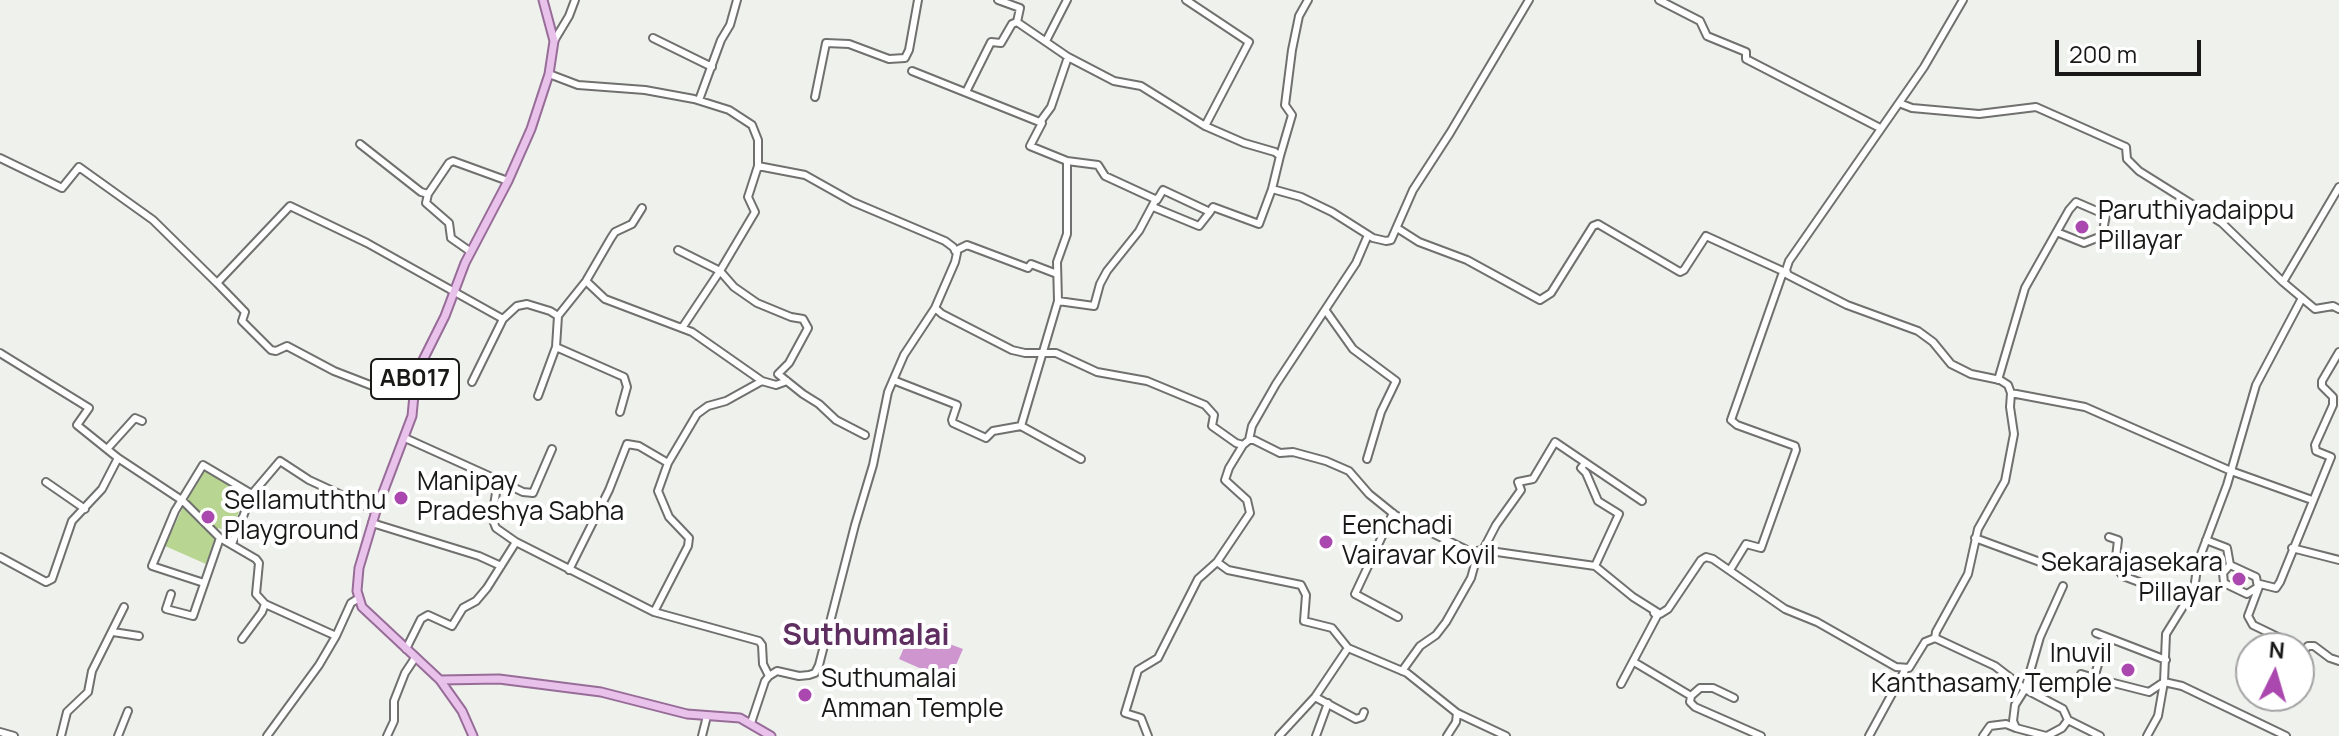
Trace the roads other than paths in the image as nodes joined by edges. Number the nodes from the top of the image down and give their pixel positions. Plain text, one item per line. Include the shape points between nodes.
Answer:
1 (543, 0) edge
2 (575, 0) edge
3 (737, 0) edge
4 (918, 0) edge
5 (998, 0) edge
6 (1067, 0) edge
7 (1186, 0) edge
8 (1308, 0) edge
9 (1529, 0) edge
10 (1659, 0) edge
11 (1963, 0) edge
12 (1021, 4) edge
13 (1017, 22) junction
14 (653, 38) dead end
15 (554, 41) junction
16 (1046, 41) junction
17 (1068, 57) junction
18 (712, 67) junction
19 (912, 71) dead end
20 (549, 74) junction
21 (966, 92) junction
22 (815, 97) dead end
23 (699, 100) junction
24 (1899, 103) junction
25 (1040, 122) junction
26 (1205, 126) junction
27 (1880, 128) junction
28 (360, 144) dead end
29 (1280, 156) junction
30 (0, 158) edge
31 (1067, 161) junction
32 (758, 166) junction
33 (508, 181) junction
34 (2339, 187) edge
35 (1272, 189) junction
36 (428, 194) junction
37 (1156, 199) junction
38 (1153, 207) junction
39 (642, 208) dead end
40 (1210, 212) junction
41 (1397, 228) junction
42 (2059, 233) junction
43 (1368, 235) junction
44 (678, 250) dead end
45 (955, 251) junction
46 (471, 252) junction
47 (720, 271) junction
48 (1787, 273) junction
49 (1057, 274) junction
50 (586, 281) junction
51 (2283, 282) junction
52 (217, 283) junction
53 (454, 290) junction
54 (2302, 298) junction
55 (1058, 301) junction
56 (935, 308) junction
57 (2339, 309) edge
58 (1326, 311) junction
59 (558, 316) junction
60 (503, 319) junction
61 (682, 328) junction
62 (556, 347) junction
63 (2339, 352) edge
64 (0, 353) edge
65 (1043, 353) junction
66 (893, 380) junction
67 (1998, 380) junction
68 (762, 381) junction
69 (787, 381) junction
70 (472, 382) dead end
71 (414, 386) junction
72 (2011, 393) junction
73 (538, 396) dead end
74 (620, 412) dead end
75 (142, 421) dead end
76 (1021, 426) junction
77 (865, 435) dead end
78 (405, 438) junction
79 (1246, 443) junction
80 (107, 449) junction
81 (552, 449) dead end
82 (118, 458) junction
83 (1081, 459) dead end
84 (1367, 459) dead end
85 (668, 463) junction
86 (1585, 463) junction
87 (2231, 471) junction
88 (498, 480) junction
89 (46, 482) dead end
90 (252, 494) junction
91 (2312, 500) junction
92 (183, 501) junction
93 (1642, 501) dead end
94 (85, 509) junction
95 (376, 511) junction
96 (1393, 513) junction
97 (372, 523) junction
98 (2109, 537) dead end
99 (220, 538) junction
100 (1975, 538) junction
101 (2206, 540) junction
102 (516, 542) junction
103 (232, 544) junction
104 (2292, 548) junction
105 (1481, 551) junction
106 (0, 557) edge
107 (2339, 560) edge
108 (1217, 562) junction
109 (2040, 562) dead end
110 (2230, 565) junction
111 (501, 566) junction
112 (1595, 566) junction
113 (569, 570) junction
114 (1730, 570) junction
115 (204, 583) junction
116 (2063, 586) dead end
117 (2258, 587) junction
118 (171, 594) dead end
119 (359, 598) junction
120 (2187, 600) junction
121 (265, 604) junction
122 (124, 607) dead end
123 (1651, 610) junction
124 (654, 612) junction
125 (1398, 617) dead end
126 (113, 632) junction
127 (2268, 632) edge
128 (2096, 633) dead end
129 (139, 636) dead end
130 (336, 636) junction
131 (1935, 638) junction
132 (2106, 638) junction
133 (242, 639) dead end
134 (2315, 647) edge
135 (1348, 648) junction
136 (406, 649) junction
137 (415, 658) junction
138 (2166, 660) junction
139 (2339, 661) edge
140 (1634, 662) junction
141 (1905, 670) junction
142 (1402, 671) junction
143 (2081, 674) dead end
144 (769, 676) junction
145 (2094, 678) junction
146 (440, 680) junction
147 (2164, 682) junction
148 (1621, 684) dead end
149 (2025, 689) junction
150 (1691, 696) junction
151 (1315, 697) junction
152 (1734, 698) dead end
153 (1328, 703) junction
154 (128, 711) dead end
155 (1364, 712) dead end
156 (1457, 713) junction
157 (707, 716) junction
158 (2068, 720) junction
159 (751, 723) junction
160 (2016, 728) junction
161 (0, 732) edge
162 (14, 736) edge
163 (61, 736) edge
164 (118, 736) edge
165 (267, 736) edge
166 (387, 736) edge
167 (473, 736) edge
168 (702, 736) edge
169 (771, 736) edge
170 (1148, 736) edge
171 (1279, 736) edge
172 (1316, 736) edge
173 (1447, 736) edge
174 (1506, 736) edge
175 (1761, 736) edge
176 (1869, 736) edge
177 (1983, 736) edge
178 (2046, 736) edge
179 (2100, 736) edge
180 (2147, 736) edge
181 (2286, 736) edge

1 - 15 main road, AB017
2 - 15 street
3 - 18 street
4 - 22 street via 905,58 826,43
5 - 12 street
6 - 16 street
7 - 26 street via 1249,42
8 - 29 street via 1292,50 1285,105 1292,115
9 - 41 street via 1413,190
10 - 27 street via 1700,21 1707,36 1746,52 1746,59
11 - 24 street
12 - 13 street
13 - 16 street
13 - 21 street via 1001,43 991,42
14 - 18 street
15 - 20 main road, AB017
16 - 17 street
17 - 25 street via 1051,107
17 - 26 street via 1114,81 1141,86
18 - 23 street
19 - 21 street
20 - 23 street via 591,88
20 - 33 main road, AB017
21 - 25 street
23 - 32 street via 752,125
24 - 27 street
24 - 51 street via 1979,114 2036,107 2113,140 2126,147 2127,159 2139,171 2222,223
25 - 31 street via 1030,146
26 - 29 street
27 - 48 street via 1789,261
28 - 36 street
29 - 35 street
30 - 52 street via 62,188 79,167 153,220
31 - 37 street via 1098,165 1105,176
31 - 49 street via 1067,234
32 - 45 street via 818,180 853,202 945,241
32 - 47 street via 748,197 755,212
33 - 36 street via 453,161
33 - 46 main road, AB017
34 - 51 street
35 - 40 street via 1259,224 1213,207
35 - 43 street via 1301,197
36 - 46 street via 426,203 451,226 451,238
37 - 38 street
37 - 40 street via 1163,190
38 - 40 street via 1199,226
38 - 55 street via 1107,271 1094,306
39 - 50 street via 632,224 615,232
41 - 43 street via 1391,240
41 - 48 street via 1540,300 1551,293 1598,224 1680,272 1706,236
42 - 42 street via 2076,202 2106,215 2102,236 2084,243
42 - 67 street via 2025,288
43 - 58 street
44 - 47 street
45 - 49 street via 967,245
45 - 56 street
46 - 53 main road, AB017
47 - 61 street
47 - 69 street via 757,303 803,319 808,328 778,374
48 - 67 street via 1847,305 1918,331 1951,364
48 - 114 street via 1731,420 1796,450 1761,548 1746,544
49 - 55 street
50 - 59 street
50 - 61 street via 605,299
51 - 54 street
52 - 53 street via 290,206
52 - 71 street via 245,312 242,321 271,350 287,346 396,395
53 - 60 street
53 - 71 main road, AB017
54 - 57 street via 2315,309
54 - 87 street via 2256,385
55 - 65 street
56 - 65 street via 1012,350
56 - 66 street
58 - 79 street via 1276,384
58 - 84 street via 1353,349 1396,381
59 - 60 street via 527,304
59 - 62 street
60 - 70 street
61 - 68 street
62 - 73 street
62 - 74 street via 624,377 627,387
63 - 91 street via 2322,381 2333,405 2315,445 2316,451 2331,457
64 - 80 street via 89,408 77,425
65 - 76 street
65 - 79 street via 1067,357 1110,376 1147,381 1205,405 1214,415 1212,426
66 - 76 street via 957,405 953,423 986,438 993,431
66 - 144 street via 819,665 809,675 777,671
67 - 72 street
68 - 69 street
68 - 85 street via 697,414
69 - 77 street via 836,420
71 - 78 main road, AB017
72 - 87 street via 2085,407
72 - 100 street via 2011,459
75 - 80 street via 135,418
76 - 83 street
78 - 88 street
78 - 95 main road, AB017
79 - 96 street via 1349,471
79 - 108 street via 1225,480 1247,500 1250,513
80 - 82 street
81 - 88 street via 533,493
82 - 92 street
82 - 94 street
85 - 113 street via 627,444
85 - 124 street via 658,491 669,517 689,538
86 - 93 street
86 - 105 street via 1555,442 1533,479 1518,482 1521,490
86 - 112 street via 1581,468 1598,501 1619,514
87 - 91 street
87 - 101 street
88 - 102 street via 492,518 496,528
89 - 94 street
90 - 92 street via 203,465
90 - 95 street via 280,461
90 - 103 street
91 - 104 street
92 - 99 street
92 - 115 street via 152,566
94 - 106 street via 72,521 52,579 46,582
95 - 97 main road, AB017
96 - 105 street via 1471,552
96 - 125 street via 1355,594
97 - 111 street
97 - 119 main road, AB017 via 359,568
98 - 120 street via 2118,540 2115,566 2123,576
99 - 103 street
99 - 115 street
100 - 109 street
100 - 131 street via 1968,574
101 - 110 street via 2227,548
101 - 120 street
102 - 111 street
102 - 113 street
103 - 121 street via 259,563 256,594
104 - 107 street
104 - 117 street via 2276,588
105 - 112 street
105 - 142 street via 1446,622
108 - 135 street via 1228,570 1301,585 1306,595 1304,621 1332,628
108 - 170 street via 1198,579 1158,658 1138,670 1125,713 1141,718
110 - 117 street via 2256,577
110 - 117 street via 2223,573 2224,583 2247,594
111 - 136 street via 452,626 428,615
112 - 123 street
113 - 124 street
114 - 123 street via 1706,557 1668,609 1660,614
114 - 141 street via 1785,609
115 - 118 street via 193,616 166,609
116 - 149 street
117 - 127 street via 2248,620
119 - 130 street via 351,603
119 - 136 main road
120 - 138 street via 2166,634
121 - 130 street
121 - 133 street
122 - 126 street
123 - 140 street via 1657,616
124 - 144 street via 759,641
126 - 129 street
126 - 163 street via 92,671 88,692 67,712
128 - 132 street
130 - 165 street
131 - 141 street via 1925,642
131 - 149 street via 1995,666
132 - 138 street
132 - 145 street
134 - 139 street
135 - 142 street
135 - 151 street
136 - 137 main road
137 - 146 main road
137 - 166 street via 394,701
138 - 147 street
140 - 148 street
140 - 150 street
141 - 176 street
142 - 156 street
143 - 145 street
144 - 159 street
145 - 147 street via 2149,692
146 - 157 main road via 499,679 601,692
146 - 167 main road
147 - 180 street via 2158,716
147 - 181 street
149 - 158 street via 2063,709
149 - 160 street via 2015,705
150 - 152 street via 1700,688 1713,688
150 - 175 street via 1695,707
151 - 153 street
151 - 171 street
153 - 155 street via 1356,719
153 - 172 street
154 - 164 street
156 - 173 street
156 - 174 street
157 - 159 main road
157 - 168 street
158 - 178 street
158 - 179 street
159 - 169 main road
160 - 177 street via 1990,726
160 - 178 street
161 - 162 street

